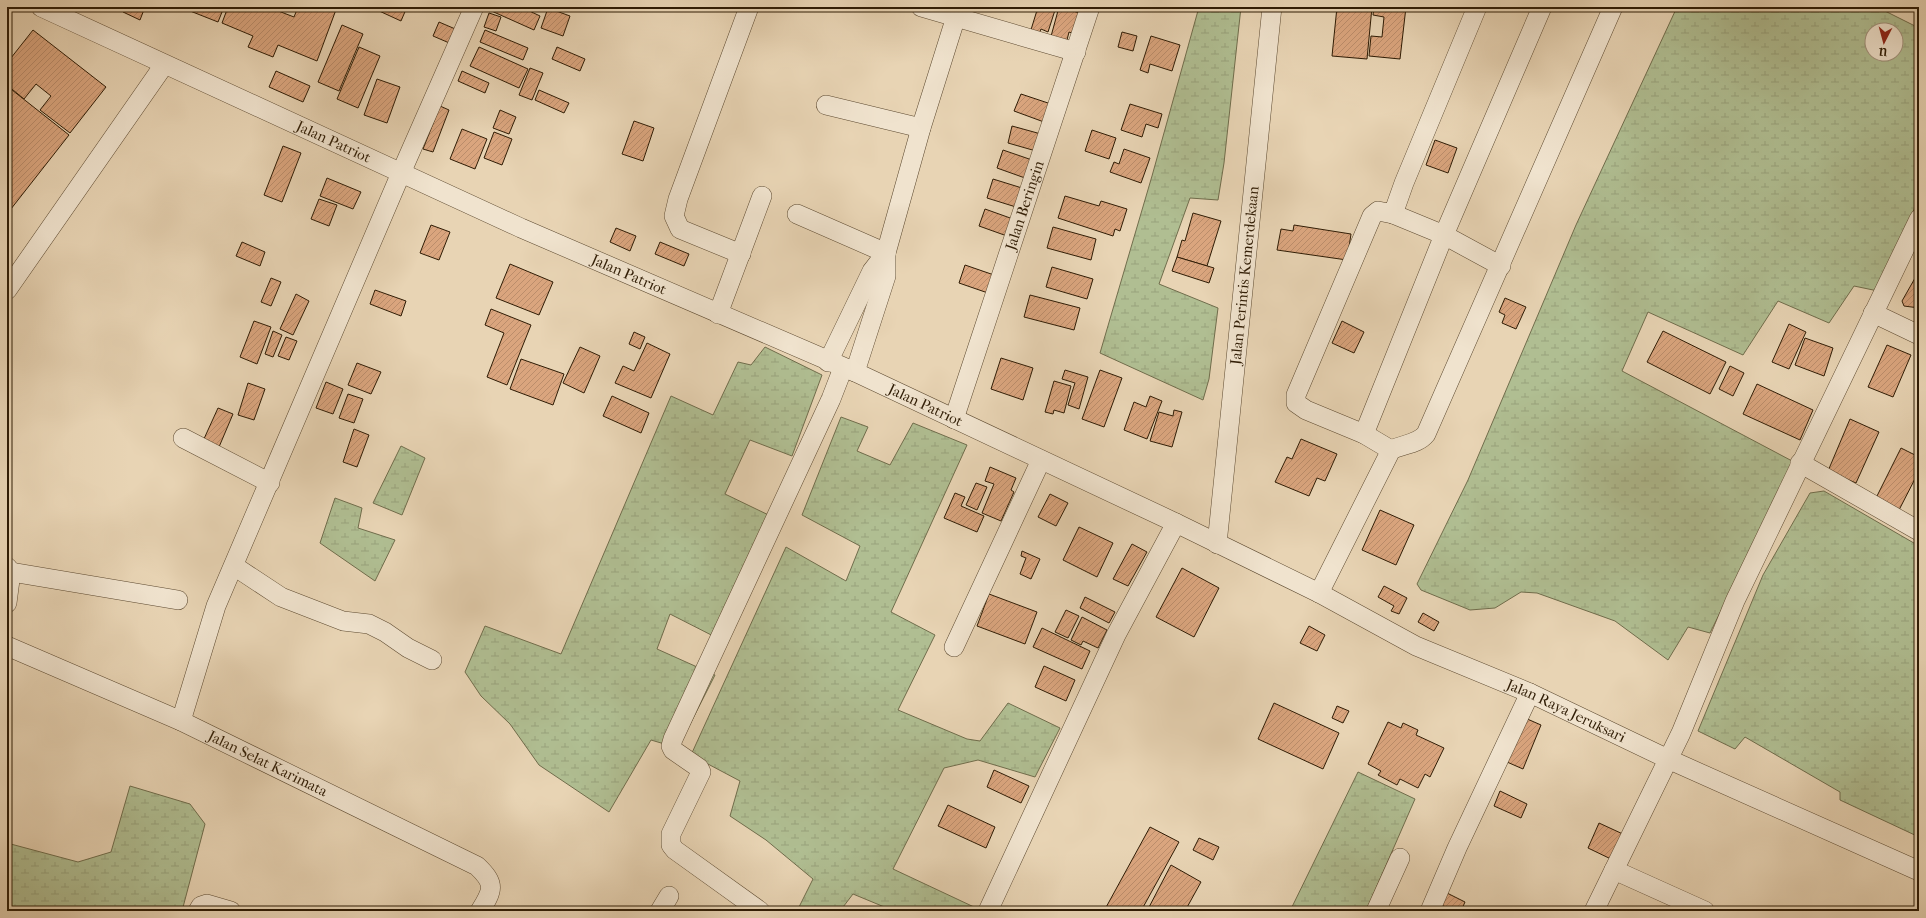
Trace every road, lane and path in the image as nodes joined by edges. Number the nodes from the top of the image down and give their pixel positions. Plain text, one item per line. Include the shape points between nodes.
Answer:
1 (41, 7) edge
2 (474, 7) edge
3 (749, 7) edge
4 (921, 7) edge
5 (1090, 7) edge
6 (1272, 7) edge
7 (1477, 7) edge
8 (1542, 7) edge
9 (1613, 7) edge
10 (957, 12) edge
11 (1076, 52) junction
12 (164, 65) junction
13 (826, 104) dead end
14 (921, 128) junction
15 (401, 173) junction
16 (762, 196) dead end
17 (797, 214) dead end
18 (1393, 214) junction
19 (1919, 219) edge
20 (1444, 235) junction
21 (886, 253) junction
22 (741, 254) junction
23 (1501, 266) junction
24 (7, 290) edge
25 (721, 308) junction
26 (1873, 313) junction
27 (1919, 336) edge
28 (843, 367) junction
29 (956, 412) junction
30 (1364, 434) junction
31 (182, 438) dead end
32 (1391, 450) junction
33 (1041, 460) junction
34 (1800, 463) junction
35 (270, 483) junction
36 (1176, 523) junction
37 (1919, 531) edge
38 (1217, 544) junction
39 (234, 566) junction
40 (9, 569) edge
41 (1319, 593) junction
42 (178, 600) dead end
43 (7, 602) edge
44 (7, 646) edge
45 (954, 647) dead end
46 (432, 660) dead end
47 (1530, 693) junction
48 (181, 721) junction
49 (1670, 754) junction
50 (1400, 858) dead end
51 (1614, 870) junction
52 (1919, 871) edge
53 (198, 911) edge
54 (231, 911) edge
55 (480, 911) edge
56 (760, 911) edge
57 (988, 911) edge
58 (1376, 911) edge
59 (1430, 911) edge
60 (1594, 911) edge
61 (1705, 911) edge

1 - 12 street, Jalan Patriot
2 - 15 street
3 - 22 street via 674,216 680,229
4 - 10 street
5 - 11 street, Jalan Beringin
6 - 38 street, Jalan Perintis Kemerdekaan
7 - 18 street
8 - 20 street
9 - 23 street
10 - 11 street
10 - 14 street
11 - 29 street, Jalan Beringin
12 - 15 street, Jalan Patriot
12 - 24 street
13 - 14 street
14 - 21 street
15 - 25 street, Jalan Patriot via 521,228
15 - 35 street
16 - 22 street
17 - 21 street
18 - 20 street
18 - 30 street via 1378,211 1372,216 1296,395 1296,403 1306,410
19 - 26 street
20 - 23 street
20 - 30 street
21 - 28 street via 872,271
21 - 28 street via 886,276
22 - 25 street
23 - 32 street via 1426,434 1421,440
25 - 28 street, Jalan Patriot
26 - 27 street
26 - 34 street
28 - 29 street, Jalan Patriot
28 - 56 street via 671,746 701,772 671,834 671,844 675,850
29 - 33 street, Jalan Patriot
30 - 32 street
31 - 35 street
32 - 41 street
33 - 36 street, Jalan Patriot
33 - 45 street
34 - 37 street
34 - 49 street via 1735,601
35 - 39 street
36 - 38 street, Jalan Patriot
36 - 57 street via 1116,635
38 - 41 street, Jalan Raya Jeruksari
39 - 46 street via 281,597 343,621 368,624
39 - 48 street via 216,606
40 - 42 street
40 - 43 street
41 - 47 street, Jalan Raya Jeruksari via 1416,646
44 - 48 street, Jalan Selat Karimata
47 - 49 street, Jalan Raya Jeruksari
47 - 59 street
48 - 55 street, Jalan Selat Karimata via 477,866 489,877 491,888
49 - 51 street
49 - 52 street, Jalan Raya Jeruksari
50 - 58 street
51 - 60 street
51 - 61 street
53 - 54 street via 201,906 207,904

